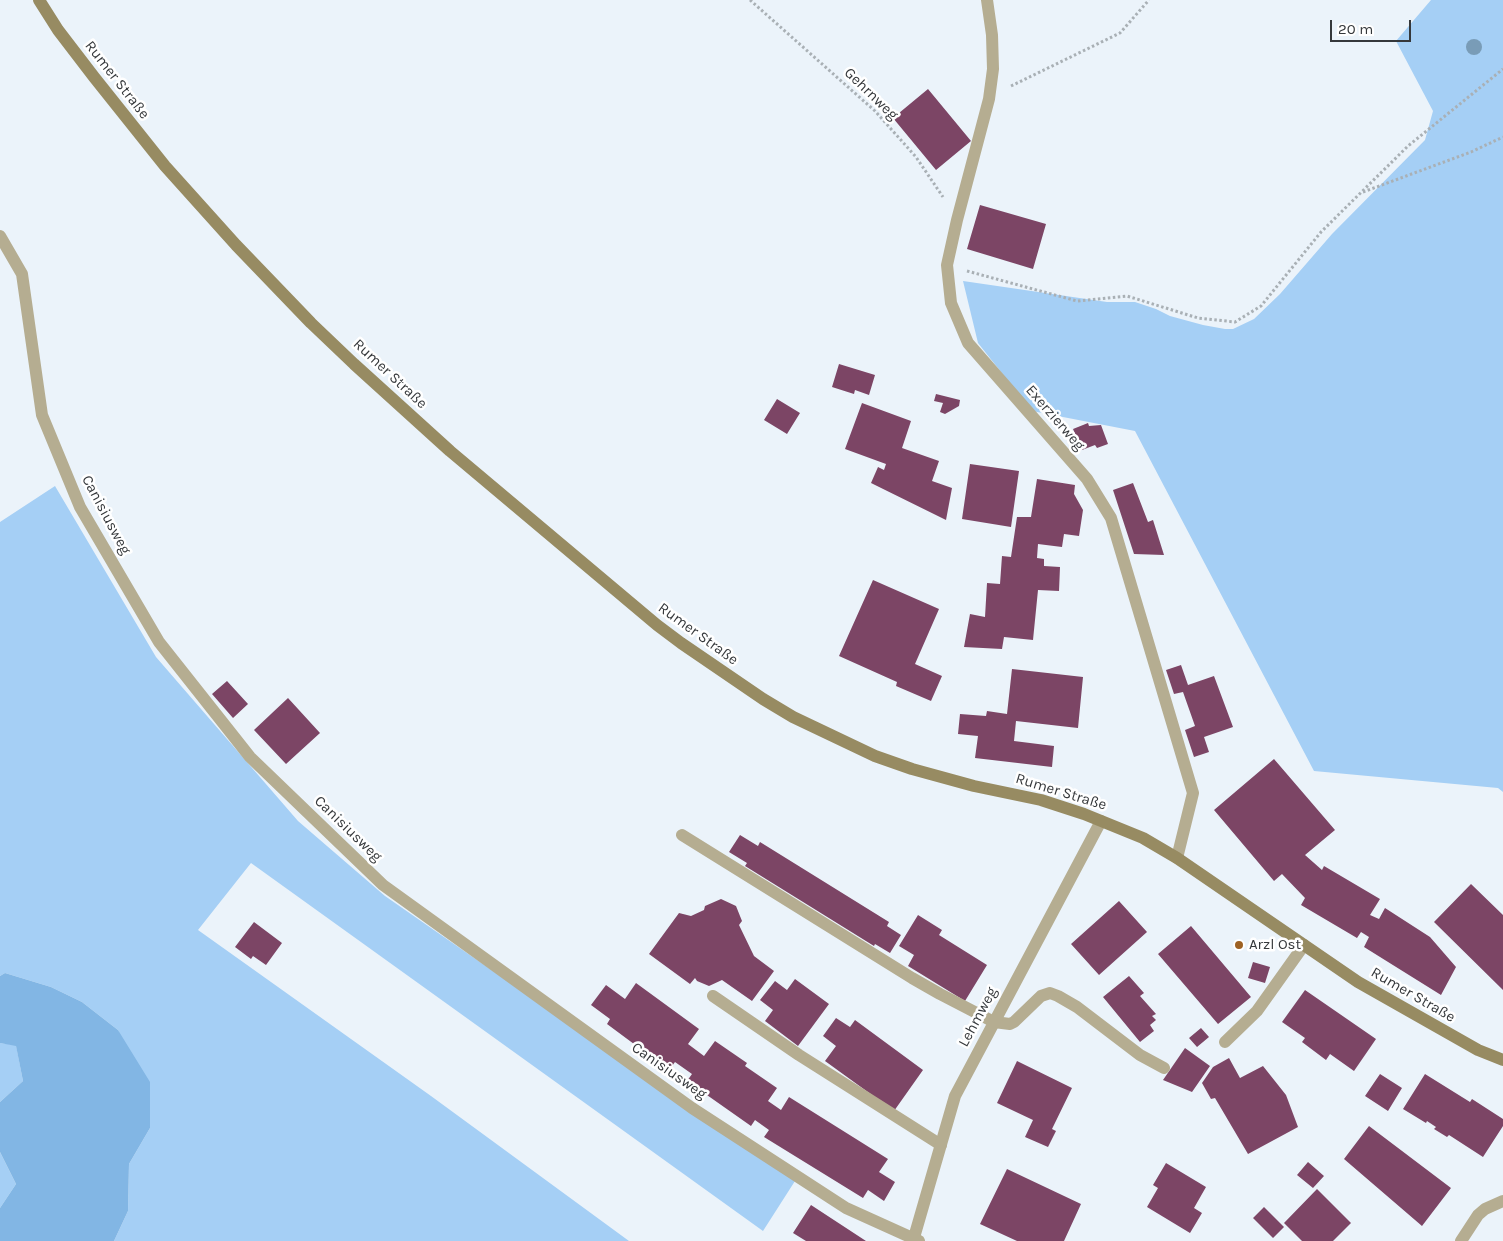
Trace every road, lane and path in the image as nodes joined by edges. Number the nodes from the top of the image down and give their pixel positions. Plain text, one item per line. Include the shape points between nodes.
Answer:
1 (39, 0) edge
2 (750, 0) edge
3 (987, 0) edge
4 (1149, 0) edge
5 (1503, 69) edge
6 (990, 99) junction
7 (1503, 137) edge
8 (1360, 193) junction
9 (957, 220) junction
10 (0, 236) edge
11 (947, 265) junction
12 (1101, 820) junction
13 (682, 835) dead end
14 (1178, 858) junction
15 (1304, 945) junction
16 (713, 996) dead end
17 (994, 1022) junction
18 (1225, 1042) dead end
19 (1503, 1060) edge
20 (1164, 1068) dead end
21 (941, 1146) junction
22 (1503, 1201) edge
23 (916, 1240) edge
24 (1461, 1241) edge

1 - 12 main road, Rumer Straße via 58,30 165,166 311,323 450,451 669,634 793,717 875,756 974,786 1041,800
2 - 9 path, Gehrnweg via 875,111 916,157
3 - 6 street, Exerzierweg via 992,35
4 - 6 path via 1120,32
5 - 8 path via 1408,146
6 - 9 street, Exerzierweg
7 - 8 path
8 - 11 path via 1322,232 1261,306 1235,322 1198,318 1128,296 1077,301
9 - 11 street, Exerzierweg
10 - 23 street, Canisiusweg via 22,274 42,415 80,507 159,642 250,758 383,886 692,1108 846,1208
11 - 14 street, Exerzierweg via 950,303 968,343 1087,479 1111,518 1193,793
12 - 14 main road, Rumer Straße
12 - 17 street, Lehmweg
13 - 17 street via 912,978
14 - 15 main road, Rumer Straße
15 - 18 street via 1257,1011
15 - 19 main road, Rumer Straße via 1358,982 1478,1050
16 - 21 street
17 - 20 street via 1014,1022 1041,996 1054,994 1091,1017 1140,1055
17 - 21 street, Lehmweg via 955,1096
21 - 23 street, Lehmweg
22 - 24 street via 1478,1215

